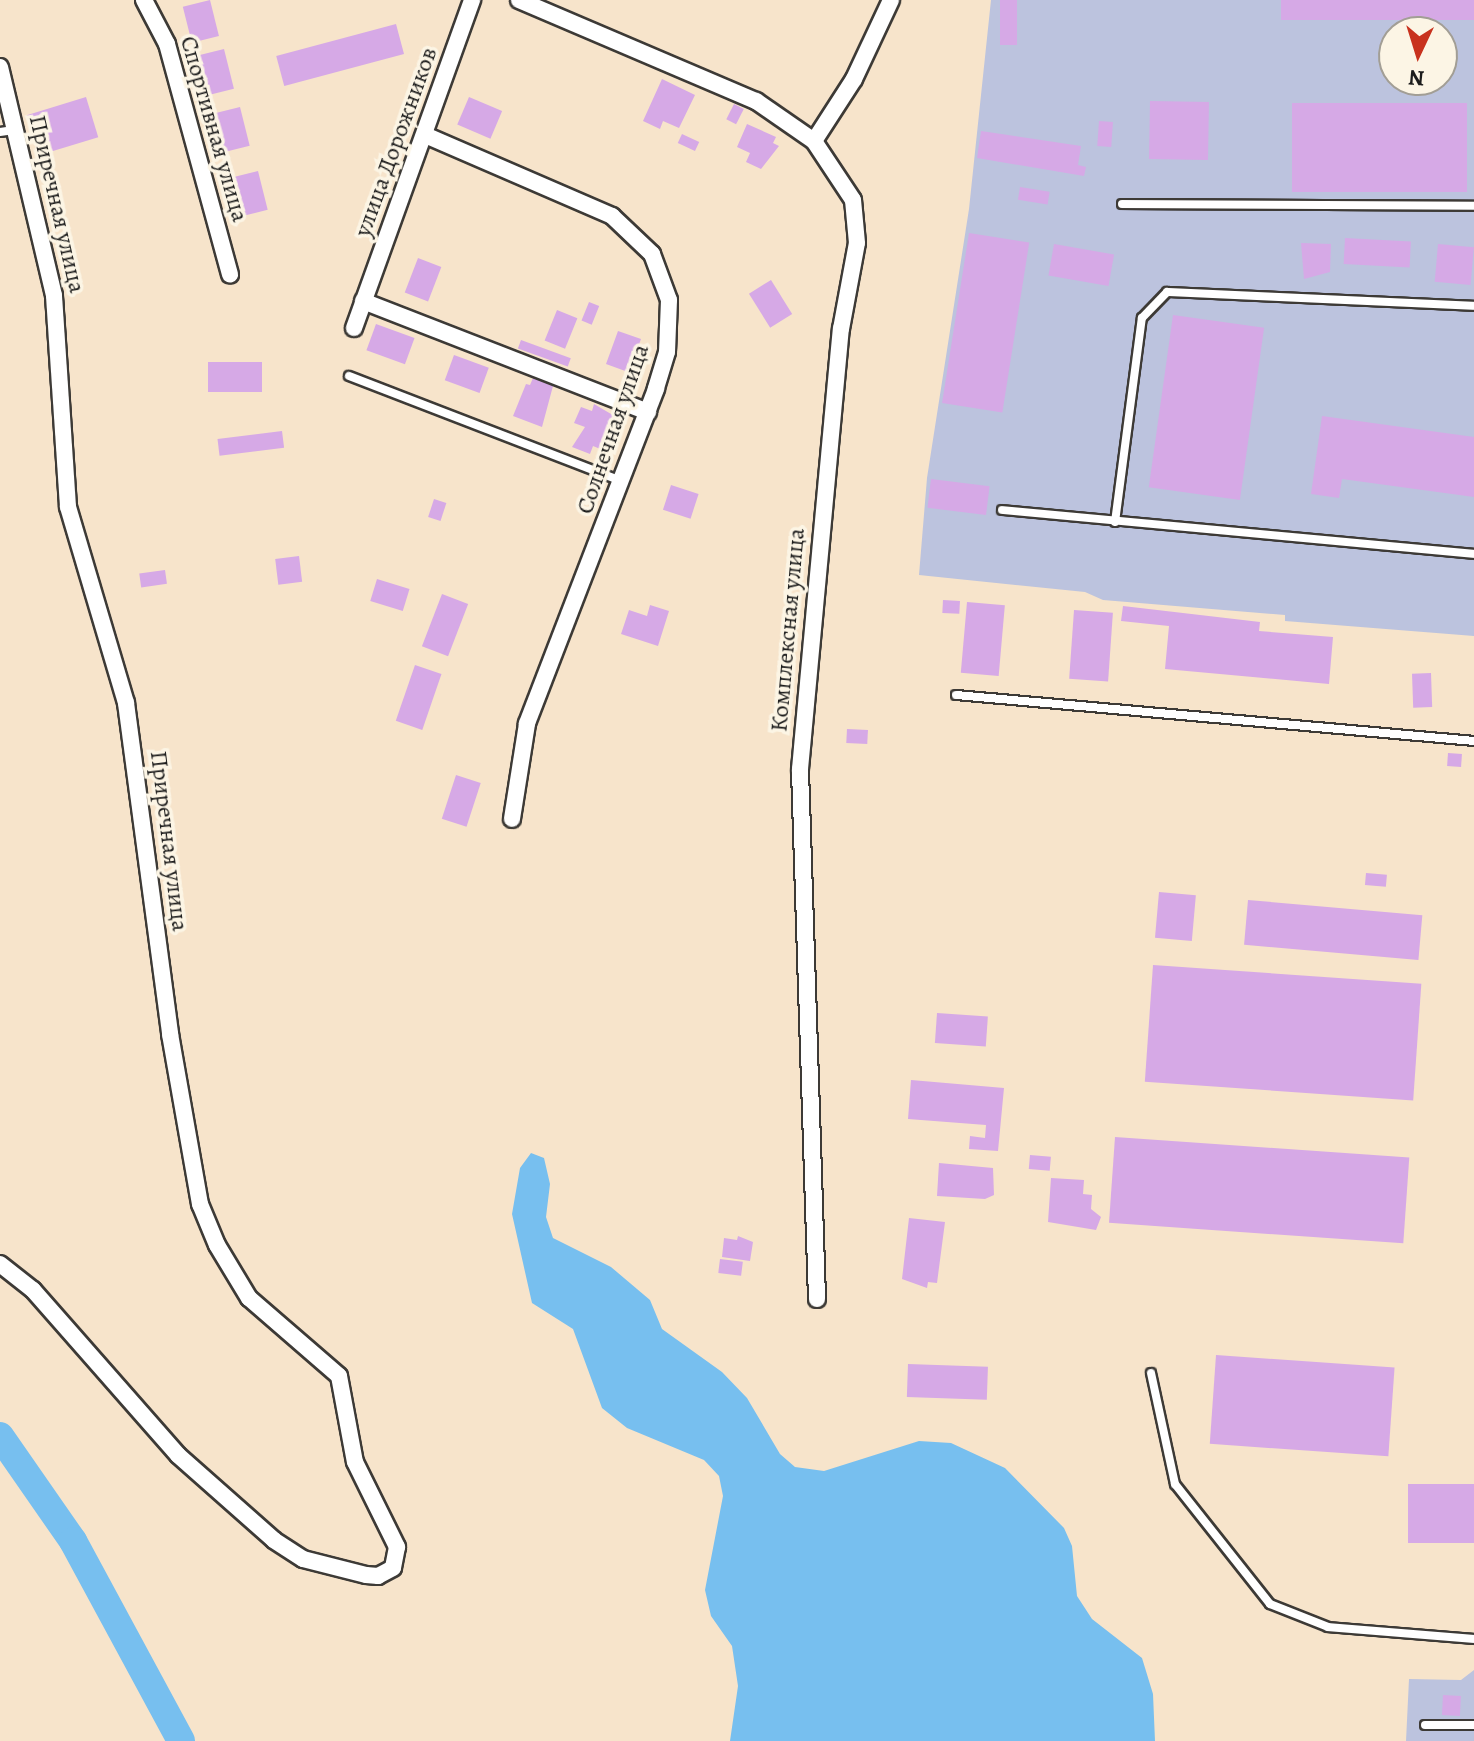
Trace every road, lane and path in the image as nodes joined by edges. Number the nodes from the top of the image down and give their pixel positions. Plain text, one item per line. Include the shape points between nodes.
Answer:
1 (144, 0) edge
2 (472, 0) edge
3 (519, 0) edge
4 (891, 0) edge
5 (0, 67) edge
6 (425, 135) junction
7 (814, 141) junction
8 (1122, 204) dead end
9 (1474, 206) edge
10 (230, 275) dead end
11 (363, 301) junction
12 (1474, 306) edge
13 (354, 328) dead end
14 (349, 376) dead end
15 (648, 412) junction
16 (622, 481) junction
17 (1002, 510) dead end
18 (1115, 522) junction
19 (1474, 554) edge
20 (956, 695) dead end
21 (1474, 741) edge
22 (512, 819) dead end
23 (0, 1264) edge
24 (817, 1299) dead end
25 (1151, 1373) dead end
26 (1474, 1639) edge
27 (1425, 1725) dead end
28 (1474, 1725) edge

1 - 10 street, Спортивная улица via 167,44
2 - 6 street, улица Дорожников
3 - 7 street via 756,101
4 - 7 street via 854,79
5 - 23 street, Приречная улица via 54,296 68,507 126,703 170,1034 200,1204 249,1298 339,1376 355,1462 397,1547 393,1568 366,1575 303,1559 274,1540 178,1455 33,1290
6 - 11 street, улица Дорожников
6 - 15 street, Солнечная улица via 612,216 652,254 663,275 669,327
7 - 24 street, Комплексная улица via 853,200 857,243 841,329 800,769
8 - 9 lane
11 - 13 street, улица Дорожников
11 - 15 street
12 - 18 lane via 1167,292 1142,318
14 - 16 lane
15 - 16 street, Солнечная улица
16 - 22 street, Солнечная улица via 527,724
17 - 18 lane
18 - 19 lane
20 - 21 lane
25 - 26 lane via 1175,1484 1270,1604 1328,1627
27 - 28 lane

